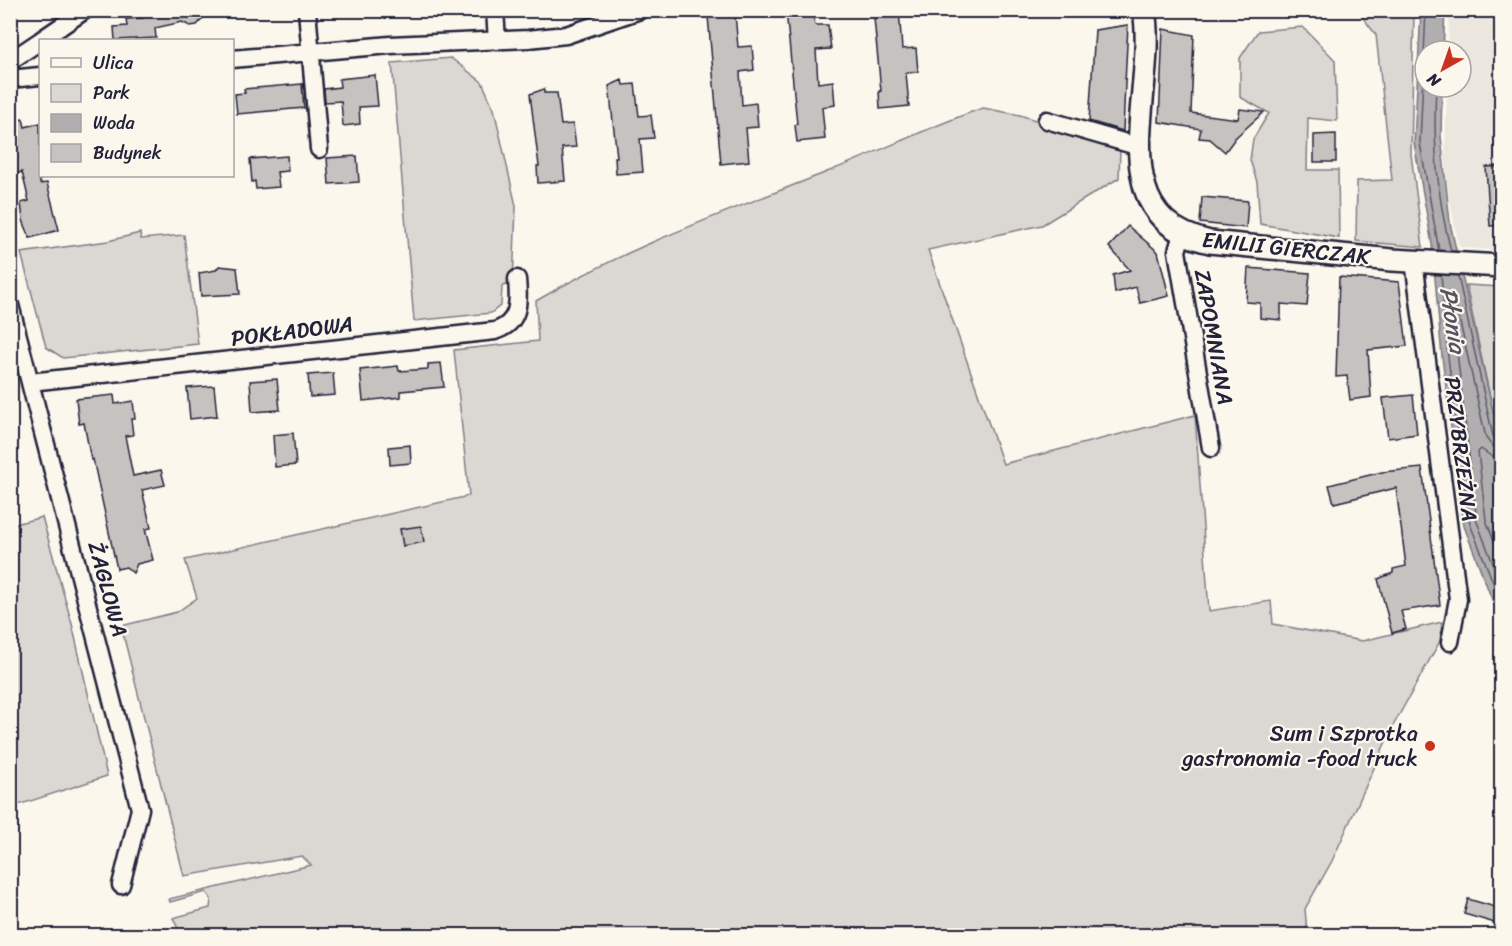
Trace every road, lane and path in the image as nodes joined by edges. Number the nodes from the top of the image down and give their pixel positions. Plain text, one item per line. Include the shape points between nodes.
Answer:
1 (85, 10) edge
2 (306, 10) edge
3 (495, 10) edge
4 (639, 10) edge
5 (1144, 10) edge
6 (44, 39) edge
7 (497, 41) junction
8 (39, 42) edge
9 (311, 53) junction
10 (234, 60) edge
11 (10, 61) edge
12 (39, 76) edge
13 (10, 79) edge
14 (1047, 120) dead end
15 (1140, 147) junction
16 (319, 148) dead end
17 (1182, 234) junction
18 (1421, 262) junction
19 (1502, 267) edge
20 (518, 279) dead end
21 (10, 305) edge
22 (30, 382) junction
23 (1211, 448) dead end
24 (1450, 642) dead end
25 (121, 885) dead end

1 - 6 street
2 - 9 street
3 - 7 street
4 - 7 street via 566,35
5 - 15 street, EMILII GIERCZAK
7 - 9 street
8 - 11 street
9 - 10 street
9 - 16 street
12 - 13 street
14 - 15 street
15 - 17 street, EMILII GIERCZAK via 1146,197 1156,214
17 - 18 street, EMILII GIERCZAK via 1210,242
17 - 23 street, ZAPOMNIANA via 1177,251
18 - 19 street, EMILII GIERCZAK
18 - 24 street, PRZYBRZEŻNA via 1458,599
20 - 22 street, POKŁADOWA via 516,315 507,326 495,331
21 - 22 street, ŻAGLOWA
22 - 25 street, ŻAGLOWA via 140,809

